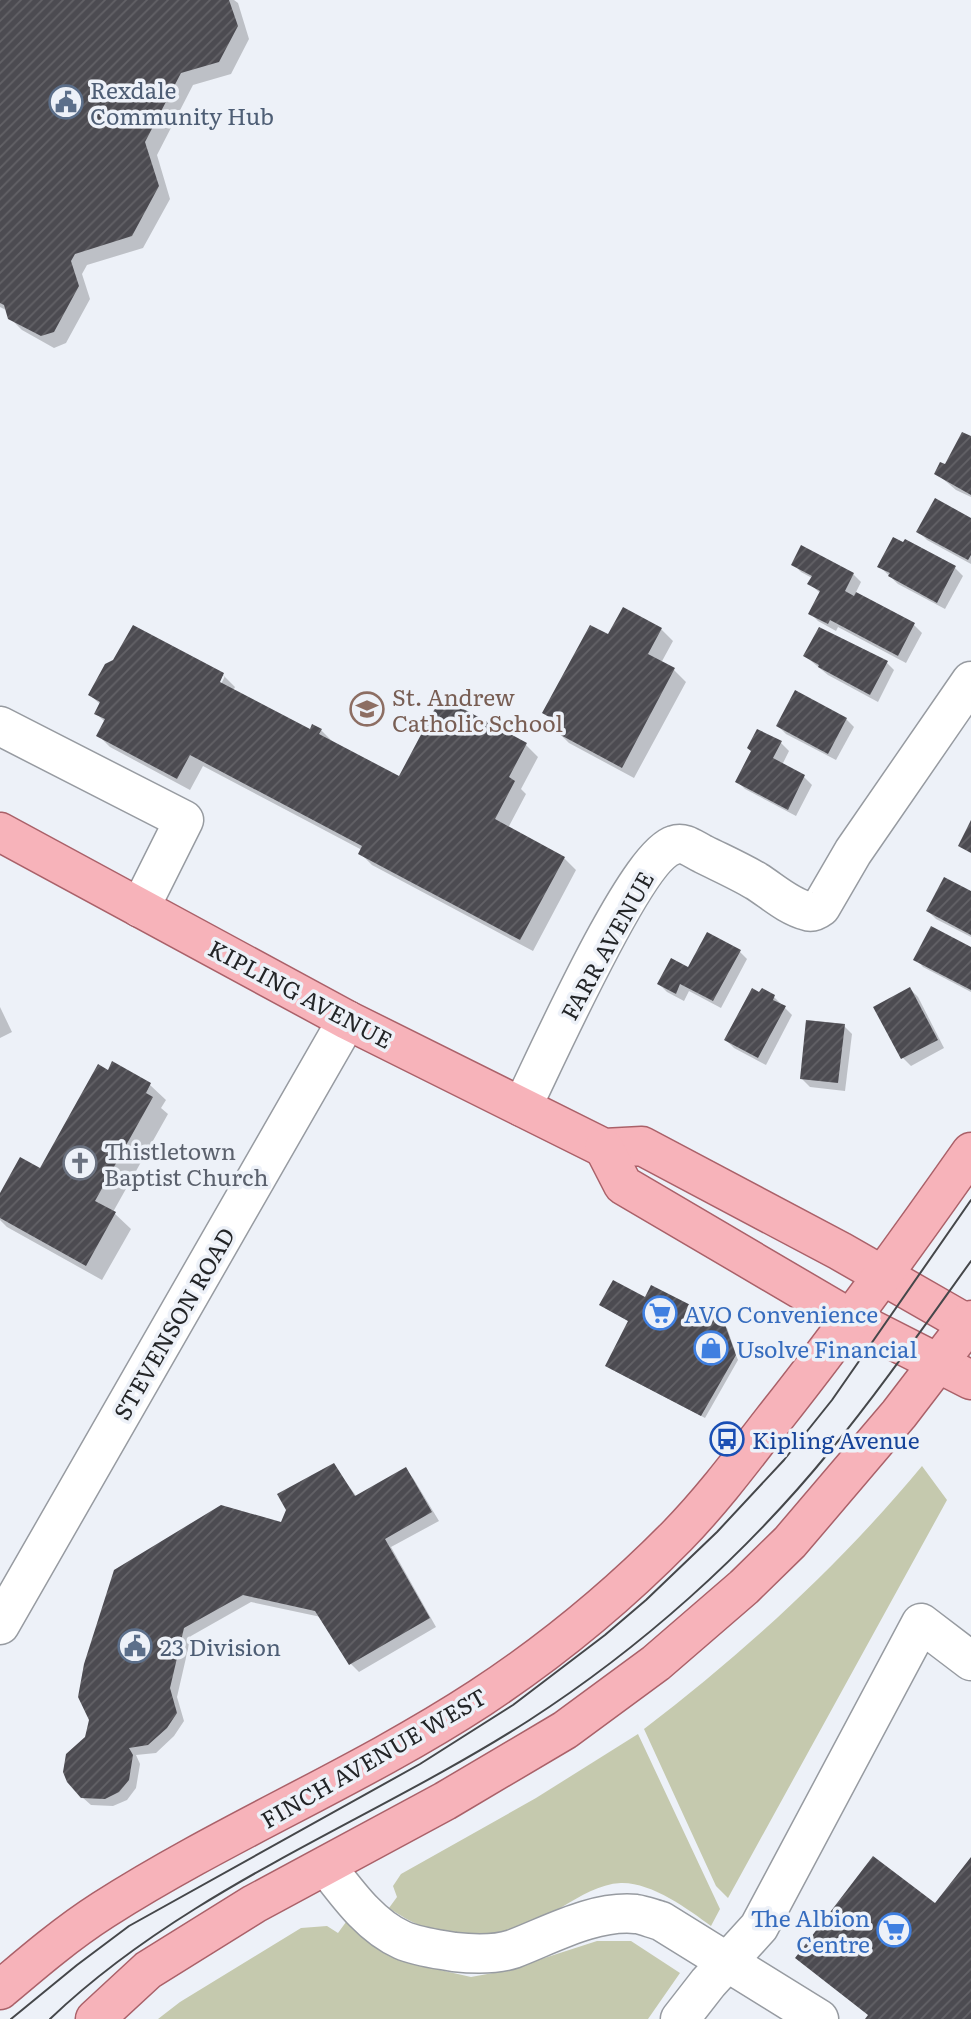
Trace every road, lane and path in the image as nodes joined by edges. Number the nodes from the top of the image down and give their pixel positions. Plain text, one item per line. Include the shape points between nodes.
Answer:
1 (971, 681) edge
2 (0, 726) edge
3 (0, 832) edge
4 (140, 908) junction
5 (346, 1020) junction
6 (522, 1107) junction
7 (604, 1148) junction
8 (971, 1152) edge
9 (883, 1276) junction
10 (851, 1319) junction
11 (970, 1323) edge
12 (938, 1363) junction
13 (971, 1380) edge
14 (0, 1625) edge
15 (971, 1661) edge
16 (326, 1866) junction
17 (727, 1963) junction
18 (0, 1990) edge
19 (94, 2019) edge
20 (680, 2019) edge
21 (819, 2019) edge

1 - 6 street, FARR AVENUE via 815,911 775,895 685,845 673,845 657,856 629,895
2 - 4 street via 184,820
3 - 4 main road, KIPLING AVENUE
4 - 5 main road, KIPLING AVENUE
5 - 6 main road, KIPLING AVENUE
5 - 14 street, STEVENSON ROAD
6 - 7 main road, KIPLING AVENUE
7 - 9 main road, KIPLING AVENUE via 642,1146
7 - 10 main road via 623,1185
8 - 9 main road, FINCH AVENUE WEST
9 - 10 main road, FINCH AVENUE WEST
9 - 11 main road, KIPLING AVENUE
10 - 12 main road
10 - 18 main road, FINCH AVENUE WEST via 678,1535 559,1640 481,1697 386,1754 102,1910
11 - 12 main road
12 - 13 main road
12 - 16 main road via 790,1542 656,1663 565,1730
15 - 17 street via 921,1623 759,1927
16 - 17 street via 377,1924 401,1940 431,1948 480,1954 509,1950 568,1925 635,1914 662,1921
16 - 19 main road via 254,1904 148,1970
17 - 20 street
17 - 21 street

